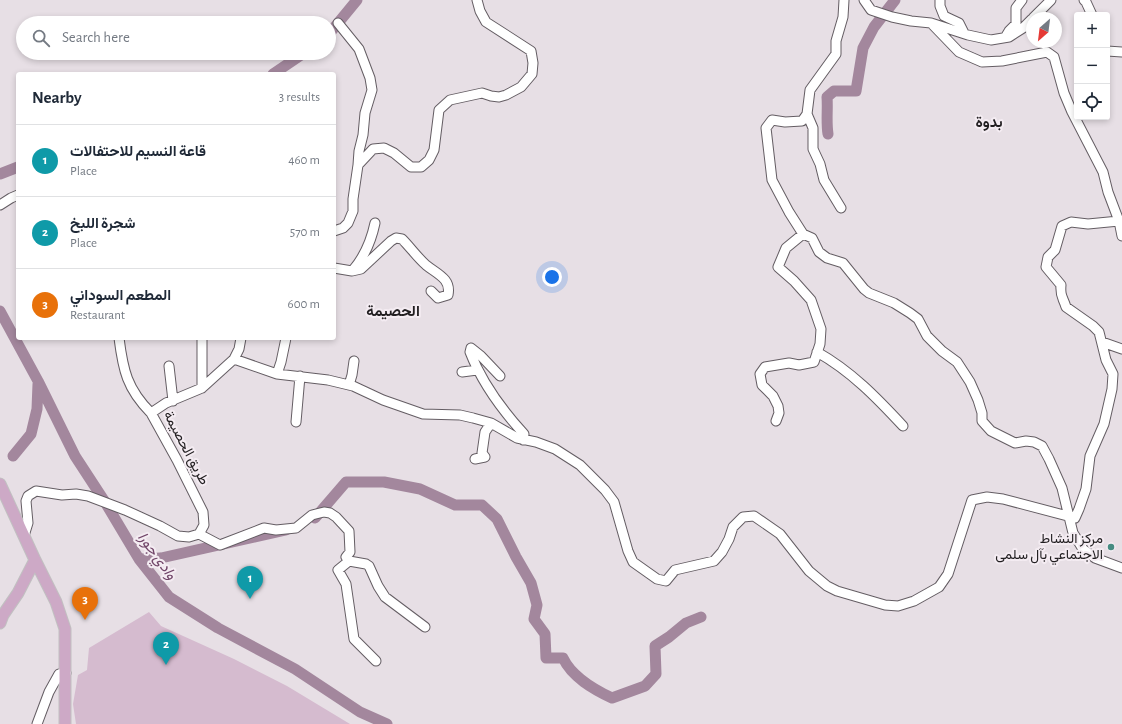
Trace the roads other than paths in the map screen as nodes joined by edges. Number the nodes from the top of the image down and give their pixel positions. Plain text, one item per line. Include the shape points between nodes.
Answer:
1 (477, 0) edge
2 (844, 0) edge
3 (864, 0) edge
4 (940, 0) edge
5 (1022, 0) edge
6 (1051, 0) edge
7 (1086, 1) edge
8 (1040, 12) edge
9 (1091, 12) edge
10 (338, 22) dead end
11 (931, 23) junction
12 (1026, 25) edge
13 (964, 33) junction
14 (1006, 37) junction
15 (1110, 51) edge
16 (1122, 52) edge
17 (807, 114) junction
18 (358, 165) junction
19 (16, 197) edge
20 (0, 205) edge
21 (841, 208) dead end
22 (1119, 221) junction
23 (375, 223) dead end
24 (336, 230) edge
25 (803, 234) junction
26 (1122, 236) edge
27 (336, 268) edge
28 (352, 272) junction
29 (431, 291) dead end
30 (119, 340) edge
31 (202, 340) edge
32 (241, 340) edge
33 (286, 340) edge
34 (1102, 342) junction
35 (1122, 350) edge
36 (817, 352) junction
37 (234, 359) junction
38 (354, 361) dead end
39 (168, 366) dead end
40 (477, 370) junction
41 (462, 372) dead end
42 (277, 374) junction
43 (300, 376) junction
44 (500, 376) dead end
45 (349, 385) junction
46 (202, 388) junction
47 (173, 401) junction
48 (151, 412) junction
49 (776, 421) dead end
50 (296, 422) dead end
51 (491, 423) junction
52 (903, 426) dead end
53 (523, 440) junction
54 (475, 459) dead end
55 (0, 484) edge
56 (1069, 516) junction
57 (199, 534) junction
58 (24, 536) junction
59 (35, 560) junction
60 (349, 561) junction
61 (1122, 568) edge
62 (0, 623) edge
63 (425, 627) dead end
64 (376, 661) dead end
65 (66, 674) junction
66 (37, 724) edge
67 (65, 724) edge

1 - 18 street via 486,22 531,51 532,74 520,87 506,95 499,97 482,93 465,96 450,100 438,110 434,150 429,160 421,167 411,167 384,148 373,149
2 - 17 street via 836,54 810,90
3 - 11 street via 871,10 911,21
4 - 13 street via 944,16 959,23
5 - 14 street via 1016,8 1016,24
6 - 8 street
7 - 9 street
10 - 18 street via 359,49 372,90 365,113
11 - 13 street
11 - 22 street via 959,52 982,62 1002,61 1046,52 1054,57 1064,93 1103,172
12 - 14 street
13 - 14 street via 991,40
15 - 16 street
17 - 21 street via 813,128 813,149 824,180
17 - 25 street via 802,121 772,120 766,128 772,180
18 - 24 street via 348,223
19 - 20 street
22 - 26 street
22 - 34 street via 1088,224 1071,222 1062,226 1055,250 1048,257 1046,267 1061,285 1060,294 1066,307 1093,326 1099,332
23 - 28 street via 369,247
25 - 36 street via 786,248 778,267 810,300 821,329
25 - 56 street via 812,238 819,252 827,258 843,263 869,293 894,304 918,319 927,336 957,362 978,400 982,421 991,431 1015,443 1026,441 1042,446 1062,488
27 - 28 street
28 - 29 street via 361,269 391,241 396,238 402,239 425,264 446,281 449,289 448,295 438,298
30 - 48 street via 122,362 130,385 135,395
31 - 46 street
32 - 37 street, طريق الحصيمة
33 - 42 street
34 - 35 street
34 - 56 street via 1112,374 1112,389 1104,424 1090,456 1086,489 1079,510 1075,518
36 - 49 street via 814,362 765,367 760,374 762,385 773,396 778,406
36 - 52 street via 851,374
37 - 42 street
37 - 46 street, طريق الحصيمة
38 - 45 street
39 - 47 street
40 - 41 street
40 - 44 street via 470,352 471,348
40 - 53 street via 511,420 524,434
42 - 43 street
43 - 45 street
43 - 50 street
45 - 51 street via 423,414 460,415
46 - 47 street, طريق الحصيمة
47 - 48 street, طريق الحصيمة
48 - 57 street, طريق الحصيمة via 204,512 204,525
51 - 53 street
51 - 54 street via 485,432 482,453 485,457
53 - 56 street via 555,449 580,465 614,502 633,562 666,581 675,570 714,561 722,552 733,527 742,517 754,516 780,534 809,571 827,586 885,605 898,606 914,601 939,587 948,574 972,500 986,497 1003,499
55 - 58 main road
56 - 61 street via 1073,533 1083,549 1094,558
57 - 58 street via 189,537 178,536 125,510 76,494 62,495 36,491 28,496 26,501 28,523
57 - 60 street via 220,544 264,528 296,528 312,515 330,513 348,532 350,552 346,557
58 - 59 main road
59 - 62 main road
59 - 65 main road via 56,602 64,625
60 - 63 street via 369,566 385,597
60 - 64 street via 338,570 346,584 354,639
65 - 66 street via 60,674 55,681
65 - 67 main road

